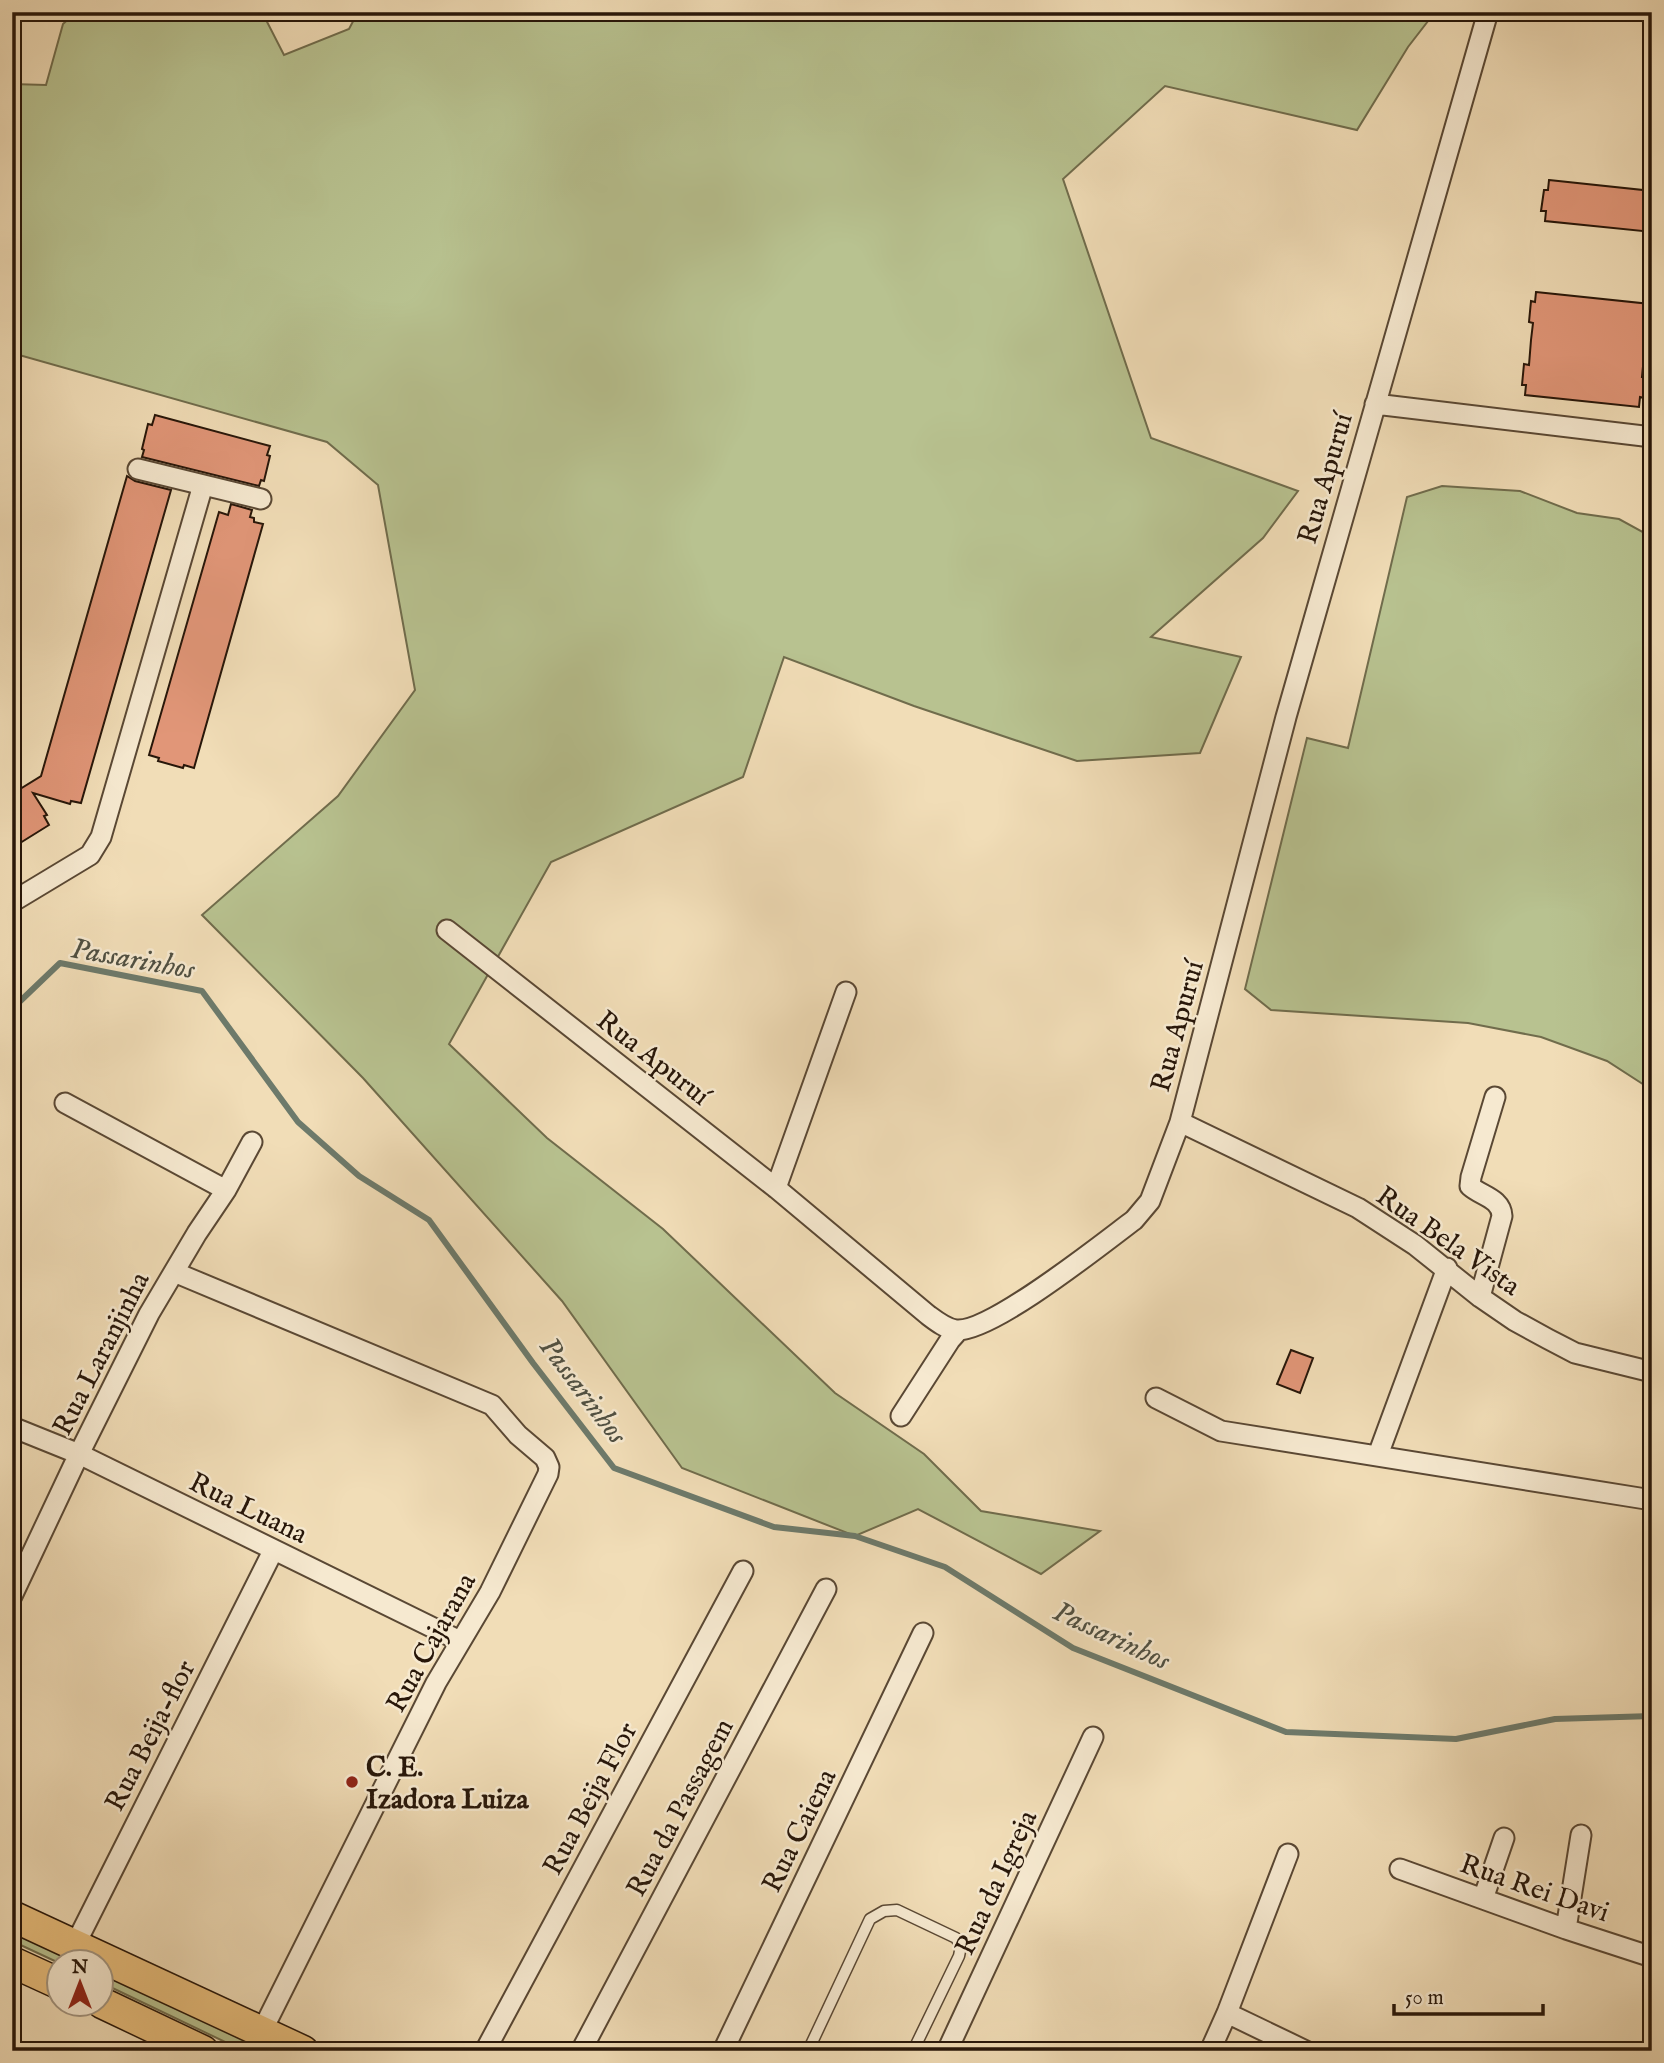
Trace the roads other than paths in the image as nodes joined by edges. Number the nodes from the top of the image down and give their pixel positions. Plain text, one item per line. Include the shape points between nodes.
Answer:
1 (1488, 12) edge
2 (1375, 404) junction
3 (1652, 437) edge
4 (138, 469) dead end
5 (203, 485) junction
6 (261, 499) dead end
7 (12, 902) edge
8 (447, 930) dead end
9 (846, 992) dead end
10 (1495, 1097) dead end
11 (65, 1103) dead end
12 (1180, 1122) junction
13 (252, 1142) dead end
14 (776, 1188) junction
15 (226, 1190) junction
16 (1447, 1268) junction
17 (174, 1272) junction
18 (1480, 1297) junction
19 (958, 1331) junction
20 (1652, 1373) edge
21 (1156, 1398) dead end
22 (901, 1416) dead end
23 (12, 1427) edge
24 (79, 1454) junction
25 (1378, 1455) junction
26 (1652, 1500) edge
27 (274, 1551) junction
28 (743, 1571) dead end
29 (826, 1589) dead end
30 (12, 1596) edge
31 (923, 1633) dead end
32 (460, 1641) junction
33 (1093, 1737) dead end
34 (1581, 1835) dead end
35 (1504, 1838) dead end
36 (1288, 1854) dead end
37 (1400, 1869) dead end
38 (1483, 1899) junction
39 (12, 1916) edge
40 (1566, 1929) junction
41 (75, 1945) junction
42 (1651, 1955) edge
43 (12, 1962) edge
44 (46, 1978) edge
45 (116, 2010) edge
46 (1227, 2013) junction
47 (262, 2031) junction
48 (203, 2051) edge
49 (303, 2051) edge
50 (485, 2051) edge
51 (581, 2051) edge
52 (723, 2051) edge
53 (808, 2051) edge
54 (914, 2051) edge
55 (947, 2051) edge
56 (1210, 2051) edge
57 (1306, 2051) edge

1 - 2 street, Rua Apuruí
2 - 3 street
2 - 12 street, Rua Apuruí via 1286,718
4 - 5 street
5 - 6 street
5 - 7 street via 101,837 90,855
8 - 14 street, Rua Apuruí
9 - 14 street
10 - 18 street via 1470,1186 1502,1208
11 - 15 street
12 - 16 street, Rua Bela Vista via 1358,1208
12 - 19 street, Rua Apuruí via 1150,1201 1134,1220 1009,1310
13 - 15 street, Rua Laranjinha
14 - 19 street, Rua Apuruí via 928,1315
15 - 17 street, Rua Laranjinha
16 - 18 street, Rua Bela Vista
16 - 25 street
17 - 24 street, Rua Laranjinha
17 - 32 street, Rua Cajarana via 492,1405 545,1458 548,1474 490,1592
18 - 20 street, Rua Bela Vista via 1575,1353
19 - 22 street
21 - 25 street via 1221,1431
23 - 24 street, Rua Luana
24 - 27 street, Rua Luana
24 - 30 street, Rua Laranjinha
25 - 26 street
27 - 32 street, Rua Luana
27 - 41 street, Rua Beija-flor
28 - 50 street, Rua Beija Flor
29 - 51 street, Rua da Passagem
31 - 52 street, Rua Caiena
32 - 47 street, Rua Cajarana
33 - 55 street, Rua da Igreja
34 - 40 street
35 - 38 street
36 - 46 street
37 - 38 street, Rua Rei Davi
38 - 40 street, Rua Rei Davi
39 - 41 main road
40 - 42 street, Rua Rei Davi
41 - 47 main road
43 - 44 main road
45 - 48 main road
46 - 56 street
46 - 57 street
47 - 49 main road
53 - 54 lane via 870,1919 897,1910 956,1938 961,1946

